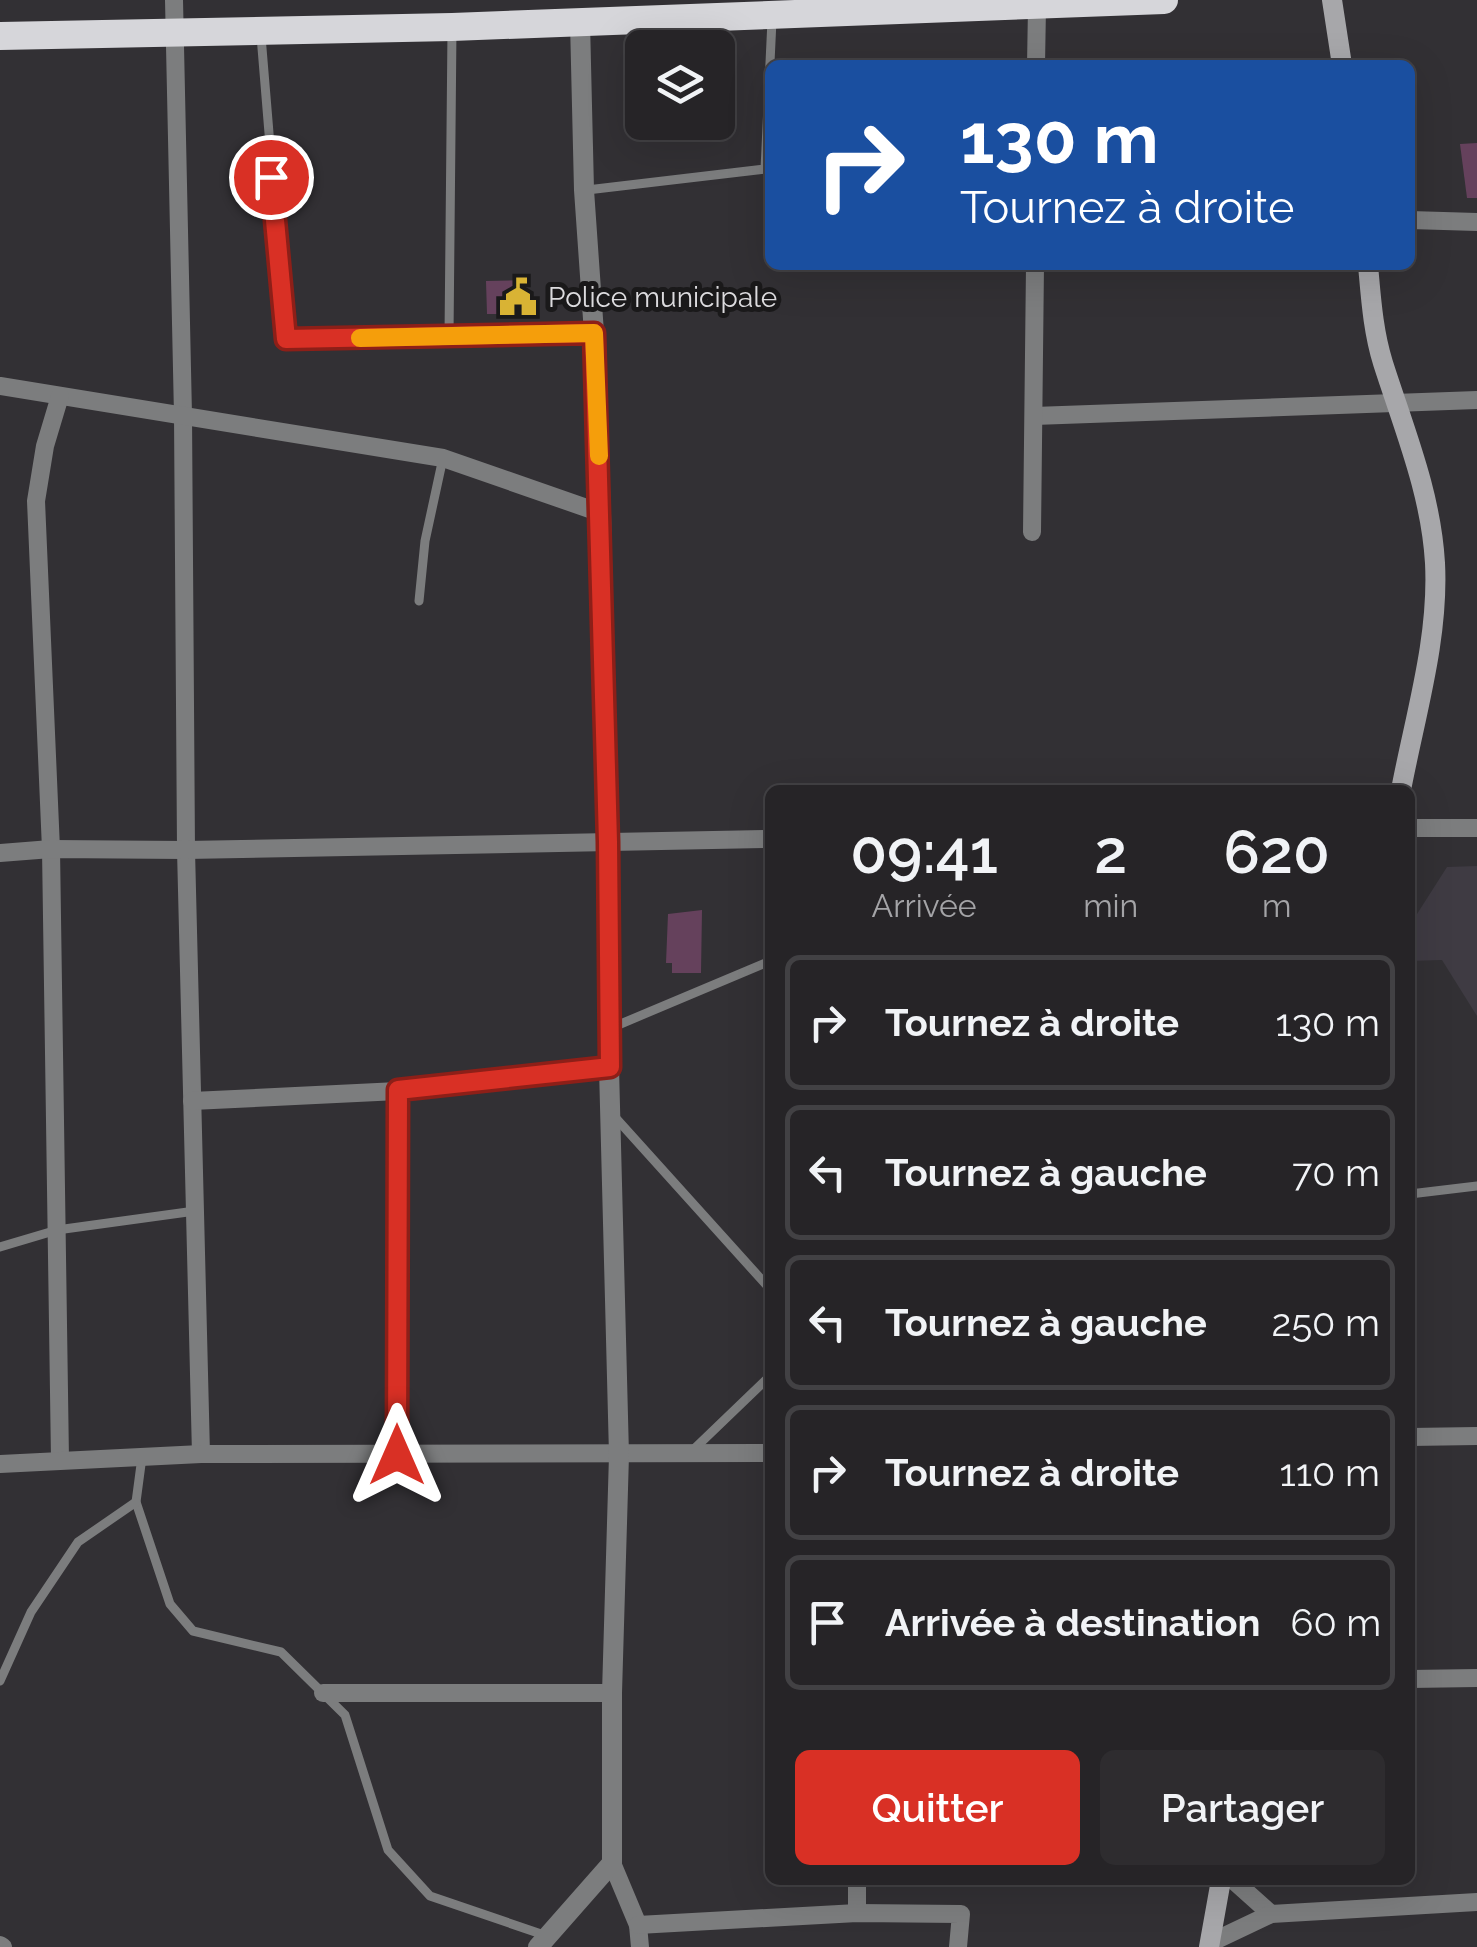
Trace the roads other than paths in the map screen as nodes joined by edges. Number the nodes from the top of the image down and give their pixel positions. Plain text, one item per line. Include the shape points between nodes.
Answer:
1 (174, 0) edge
2 (1164, 0) edge
3 (1332, 0) edge
4 (1037, 3) edge
5 (580, 11) edge
6 (772, 13) junction
7 (452, 28) junction
8 (174, 31) junction
9 (260, 31) junction
10 (0, 36) edge
11 (770, 60) edge
12 (1036, 60) edge
13 (1341, 60) edge
14 (765, 170) edge
15 (584, 190) junction
16 (1415, 220) edge
17 (1477, 222) edge
18 (1035, 270) edge
19 (1368, 270) edge
20 (594, 333) junction
21 (449, 336) junction
22 (0, 386) edge
23 (60, 396) junction
24 (1477, 400) edge
25 (1398, 402) junction
26 (183, 414) junction
27 (1034, 416) junction
28 (443, 458) junction
29 (601, 513) junction
30 (1032, 532) dead end
31 (419, 601) dead end
32 (1402, 785) edge
33 (1415, 828) edge
34 (1477, 828) edge
35 (765, 839) edge
36 (608, 842) junction
37 (51, 849) junction
38 (186, 850) junction
39 (0, 852) edge
40 (765, 963) edge
41 (608, 1029) junction
42 (610, 1067) junction
43 (398, 1090) junction
44 (192, 1102) junction
45 (612, 1113) junction
46 (1477, 1186) edge
47 (1415, 1193) edge
48 (195, 1211) junction
49 (57, 1230) junction
50 (0, 1247) edge
51 (765, 1282) edge
52 (765, 1381) edge
53 (1477, 1436) edge
54 (1415, 1437) edge
55 (765, 1453) edge
56 (201, 1454) junction
57 (689, 1454) junction
58 (397, 1455) junction
59 (620, 1455) junction
60 (142, 1457) junction
61 (60, 1460) junction
62 (0, 1464) edge
63 (136, 1502) junction
64 (1415, 1678) edge
65 (1477, 1678) edge
66 (0, 1681) edge
67 (612, 1693) junction
68 (323, 1694) junction
69 (612, 1863) junction
70 (857, 1885) edge
71 (1220, 1885) edge
72 (1239, 1885) edge
73 (1477, 1902) edge
74 (857, 1912) junction
75 (1271, 1914) junction
76 (638, 1925) junction
77 (544, 1942) edge
78 (1210, 1945) edge
79 (640, 1947) edge
80 (958, 1947) edge

1 - 8 street
2 - 4 highway
3 - 13 main road
4 - 6 highway
4 - 12 street
5 - 6 highway
5 - 7 highway
5 - 15 street
6 - 11 lane
7 - 9 highway
7 - 21 lane
8 - 9 highway
8 - 10 highway
8 - 26 street
9 - 21 lane via 286,339
14 - 15 lane
15 - 20 street
16 - 17 street
18 - 27 street
19 - 25 main road via 1374,327
20 - 21 lane
20 - 29 street
22 - 23 street
23 - 26 street
23 - 37 street via 36,501
24 - 25 street
25 - 27 street
25 - 32 main road via 1428,506 1435,563 1434,619
26 - 28 street
26 - 38 street
27 - 30 street
28 - 29 street
28 - 31 lane
29 - 36 street
33 - 34 street
35 - 36 street
36 - 38 street
36 - 41 street
37 - 38 street
37 - 39 street
37 - 49 street
38 - 44 street
40 - 41 lane
41 - 42 street
42 - 43 street
42 - 45 street
43 - 44 street
43 - 58 street
44 - 48 street
45 - 51 lane
45 - 59 street
46 - 47 lane
48 - 49 lane
48 - 56 street
49 - 50 lane
49 - 61 street
52 - 57 lane
53 - 54 street
55 - 57 street
56 - 58 street
56 - 60 street
57 - 59 street
58 - 59 street
59 - 67 street
60 - 61 street
60 - 63 lane
61 - 62 street
63 - 66 lane via 78,1542 31,1612
63 - 68 lane via 170,1604 194,1631 281,1652
64 - 65 street
67 - 68 street
67 - 69 street
68 - 77 lane via 345,1714 388,1850 430,1896
69 - 76 street
69 - 77 street
70 - 74 street
71 - 78 main road
72 - 75 street
73 - 75 street
74 - 76 street
74 - 80 street via 961,1914
75 - 78 street
76 - 79 street

